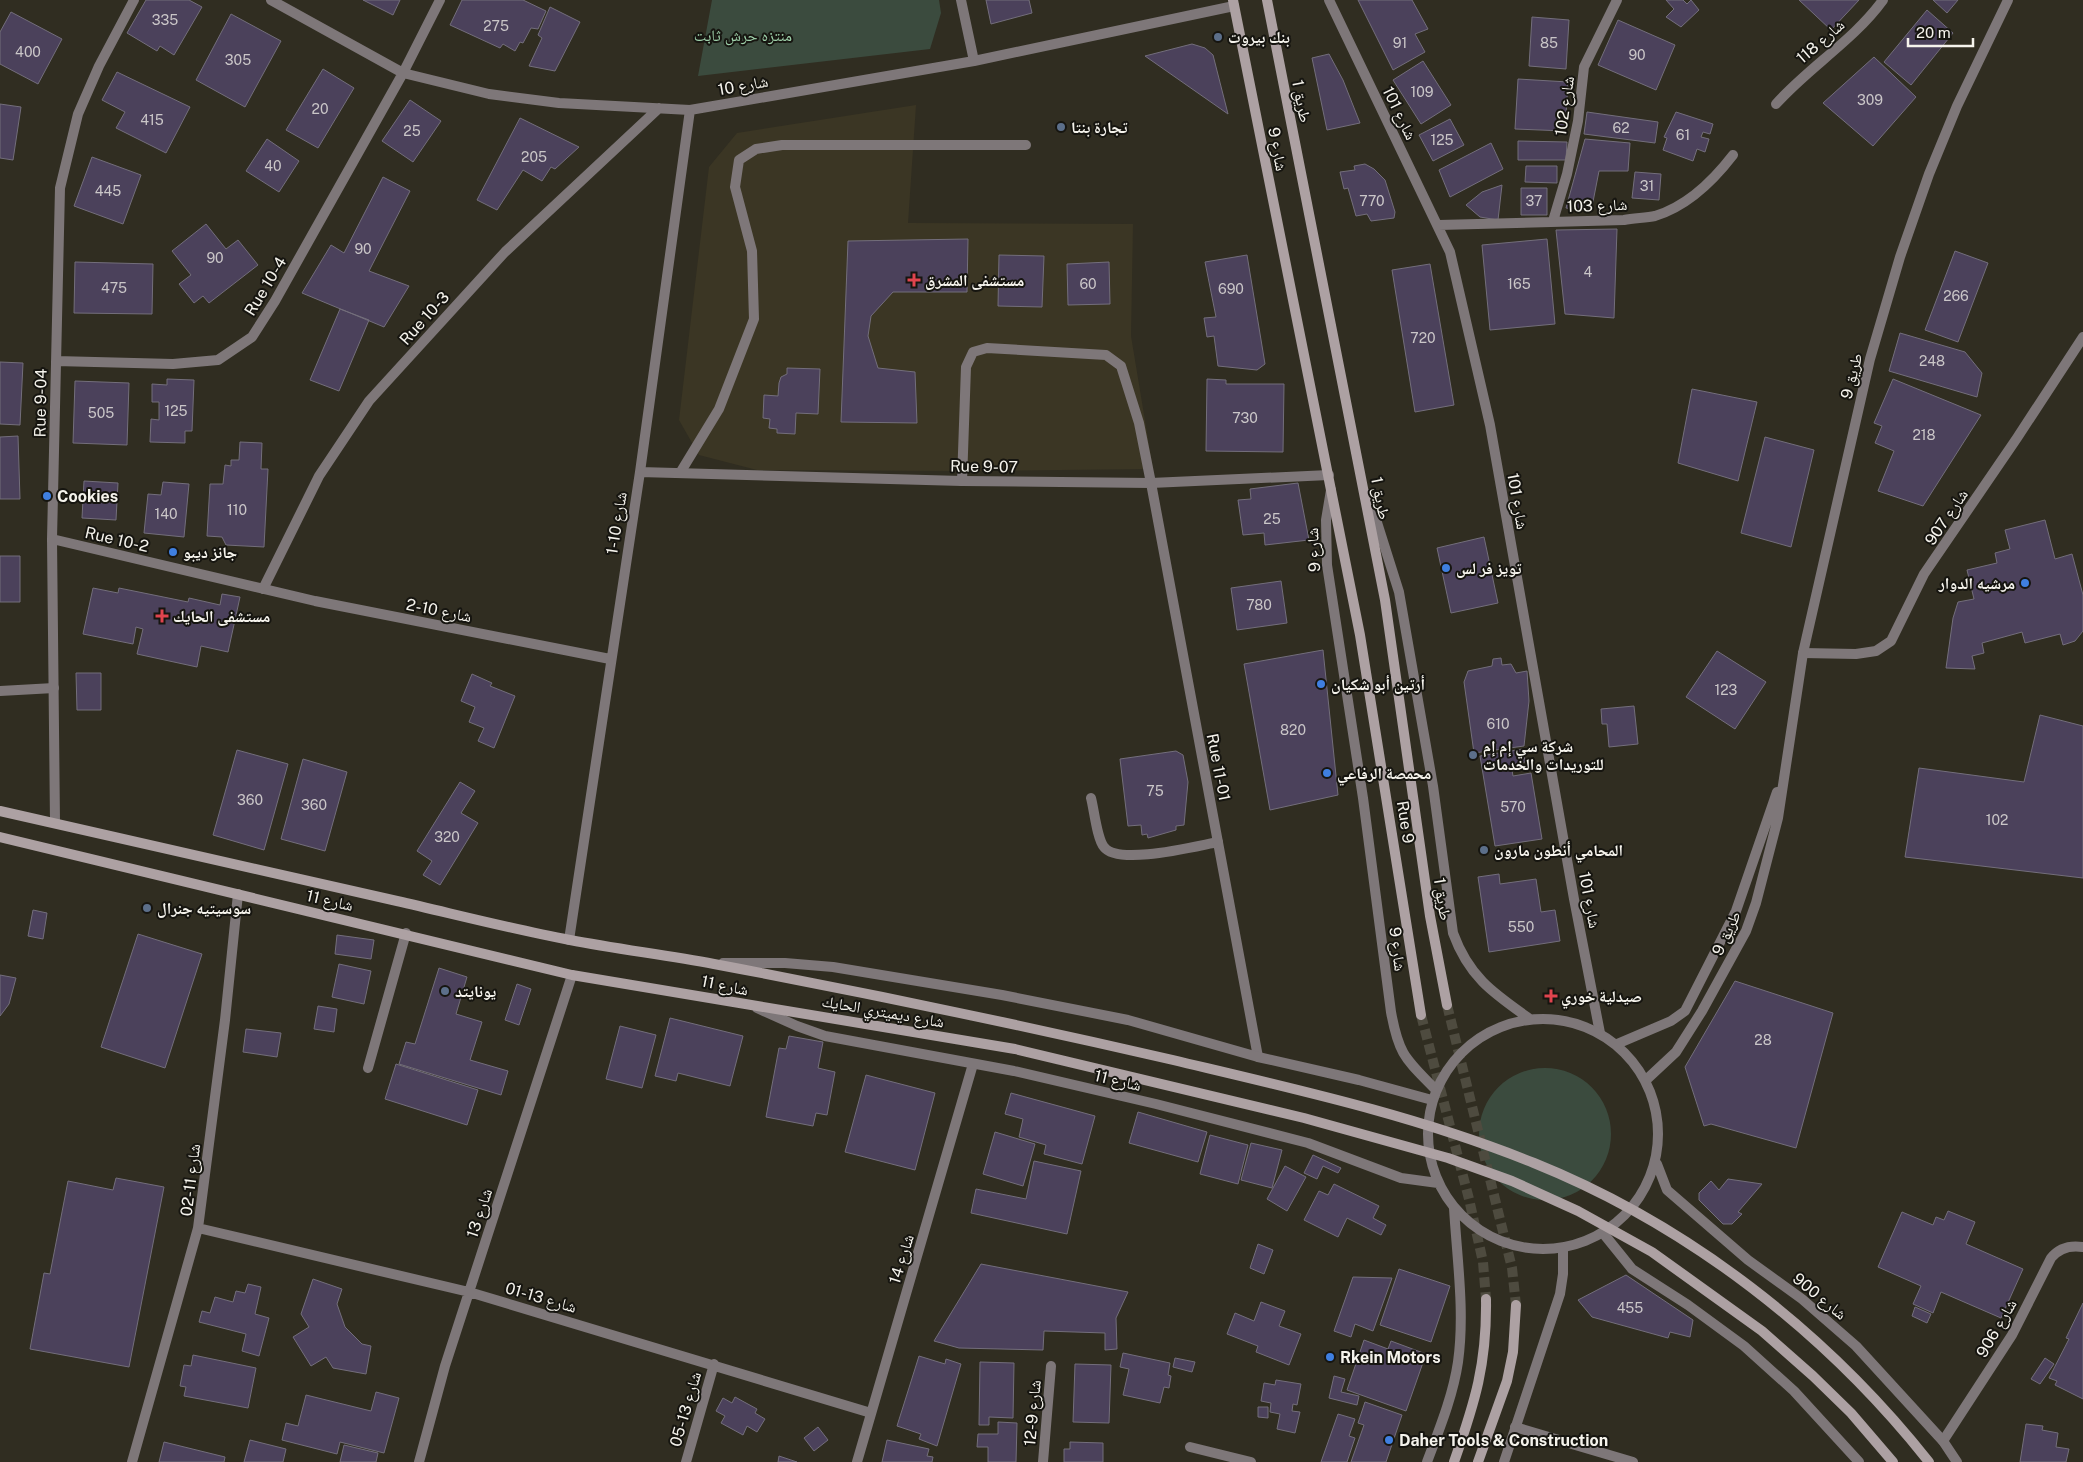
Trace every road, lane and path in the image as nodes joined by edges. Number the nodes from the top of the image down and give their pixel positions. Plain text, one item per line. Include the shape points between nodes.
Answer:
1 (134, 0) edge
2 (271, 0) edge
3 (440, 0) edge
4 (961, 0) edge
5 (1268, 0) edge
6 (1329, 0) edge
7 (1618, 0) edge
8 (1883, 0) edge
9 (2008, 0) edge
10 (1233, 3) edge
11 (974, 61) junction
12 (403, 73) junction
13 (1776, 104) dead end
14 (659, 108) junction
15 (690, 110) junction
16 (1026, 145) dead end
17 (1733, 155) dead end
18 (1553, 222) junction
19 (1439, 225) junction
20 (2083, 336) edge
21 (56, 361) junction
22 (640, 472) junction
23 (680, 473) junction
24 (1329, 475) junction
25 (1363, 480) junction
26 (962, 481) junction
27 (1151, 483) junction
28 (1331, 486) junction
29 (52, 539) junction
30 (263, 589) junction
31 (1803, 653) junction
32 (610, 659) junction
33 (54, 688) junction
34 (0, 691) edge
35 (1782, 777) junction
36 (1091, 798) dead end
37 (0, 811) edge
38 (55, 823) junction
39 (0, 837) edge
40 (1218, 842) junction
41 (238, 894) junction
42 (406, 933) junction
43 (569, 940) junction
44 (707, 963) junction
45 (572, 975) junction
46 (745, 1002) junction
47 (1447, 1006) tunnel mouth
48 (1421, 1015) tunnel mouth
49 (1530, 1019) junction
50 (1600, 1033) junction
51 (1616, 1044) junction
52 (1258, 1057) junction
53 (973, 1064) junction
54 (368, 1068) dead end
55 (1646, 1080) junction
56 (1434, 1095) junction
57 (1657, 1164) junction
58 (1438, 1183) junction
59 (1454, 1208) junction
60 (198, 1228) junction
61 (1603, 1233) junction
62 (1562, 1248) junction
63 (2083, 1248) edge
64 (469, 1292) junction
65 (1486, 1300) tunnel mouth
66 (1516, 1305) tunnel mouth
67 (714, 1364) junction
68 (1051, 1366) dead end
69 (871, 1413) junction
70 (1515, 1427) junction
71 (1943, 1441) junction
72 (1190, 1447) dead end
73 (1891, 1460) edge
74 (132, 1462) edge
75 (419, 1462) edge
76 (686, 1462) edge
77 (857, 1462) edge
78 (1043, 1462) edge
79 (1250, 1462) edge
80 (1428, 1462) edge
81 (1454, 1462) edge
82 (1478, 1462) edge
83 (1504, 1462) edge
84 (1633, 1462) edge
85 (1859, 1462) edge
86 (1929, 1462) edge
87 (1957, 1462) edge

1 - 21 street, Rue 9-04 via 99,66 69,144 60,188
2 - 12 street, شارع 10
3 - 12 street, Rue 10-4
4 - 11 street
5 - 25 main road, طريق 1
6 - 19 street, شارع 101
7 - 18 street, شارع 102 via 1584,68 1578,121
8 - 13 street, شارع 118 via 1841,44 1797,80
9 - 31 street, طريق 9 via 1943,138 1915,211 1860,396
10 - 11 street, شارع 10
10 - 24 main road, شارع 9
11 - 15 street, شارع 10
12 - 14 street, شارع 10 via 489,94 559,103
12 - 21 street, Rue 10-4 via 252,337 218,360 173,364
14 - 15 street, شارع 10
14 - 30 street, Rue 10-3 via 505,252 370,401 319,476
15 - 22 street, شارع 10-1
16 - 23 street via 782,145 756,149 739,160 735,187 752,251 754,319 720,409
17 - 18 street, شارع 103 via 1705,188 1655,216
18 - 19 street, شارع 103
19 - 50 street, شارع 101 via 1450,252 1490,426
20 - 31 street, شارع 907 via 1924,574 1892,641 1876,651 1856,654
21 - 29 street, Rue 9-04
22 - 23 street, Rue 9-07
22 - 32 street, شارع 10-1
23 - 26 street, Rue 9-07
24 - 27 street, Rue 9-07
24 - 28 main road, شارع 9
25 - 47 main road, طريق 1 via 1386,600 1428,906
25 - 49 street via 1399,592 1433,786 1453,933 1460,954 1473,974
26 - 27 street, Rue 9-07
26 - 27 street, Rue 11-01 via 966,367 973,352 987,348 1106,355 1114,360 1121,366 1139,423
27 - 40 street, Rue 11-01
28 - 48 main road, Rue 9 via 1372,702
28 - 56 street, شارع 9 via 1326,520 1327,565 1363,798 1391,1012 1403,1057
29 - 30 street, Rue 10-2
29 - 33 street, Rue 9-04
30 - 32 street, شارع 10-2
31 - 35 street, طريق 9
32 - 43 street, شارع 10-1
33 - 34 street
33 - 38 street, Rue 9-04
35 - 51 street, طريق 9 via 1736,911 1685,1010 1672,1021
35 - 55 street, طريق 9 via 1778,818 1746,931 1676,1052
36 - 40 street via 1103,846 1110,853 1146,855
37 - 38 main road, شارع 11
38 - 43 main road, شارع 11
39 - 41 main road, شارع 11
40 - 52 street, Rue 11-01
41 - 42 main road, شارع 11
41 - 60 street, شارع 11-02
42 - 45 main road, شارع 11
42 - 54 street
43 - 44 main road, شارع 11
44 - 52 street, شارع 11 via 833,967 1002,995 1128,1020
44 - 86 main road, شارع 11 via 1022,1025 1310,1092 1404,1119 1505,1153 1569,1179 1657,1225 1716,1262 1772,1304 1830,1352
45 - 46 main road, شارع 11
45 - 64 street, شارع 13
46 - 53 street, شارع 11 via 825,1036
46 - 73 main road, شارع ديميتري الحايك via 1015,1049 1388,1140 1512,1181 1578,1211 1652,1252 1762,1331 1814,1376
49 - 50 street via 1566,1021
49 - 56 street via 1490,1031 1458,1056
50 - 51 street
51 - 55 street via 1633,1060
52 - 56 street, شارع 11
53 - 58 street, شارع 11 via 1156,1104 1308,1143 1401,1178
53 - 69 street, شارع 14
55 - 57 street via 1658,1116
56 - 58 street via 1427,1142
57 - 61 street via 1627,1214
57 - 71 street, شارع 900 via 1667,1190 1856,1346
58 - 59 street
59 - 62 street via 1485,1234 1523,1248
59 - 80 street via 1461,1325 1458,1364
60 - 64 street, شارع 13-01
60 - 74 street, شارع 11-02
61 - 62 street via 1584,1243
61 - 85 street via 1632,1269 1744,1346 1794,1391
62 - 70 street via 1560,1294
63 - 71 street, شارع 906 via 2058,1250 2051,1258 2012,1335
64 - 67 street, شارع 13-01
64 - 75 street, شارع 13
65 - 81 main road via 1487,1332 1482,1371
66 - 82 main road via 1513,1352 1507,1381
67 - 69 street, شارع 13-01
67 - 76 street, شارع 13-05
68 - 78 street, شارع 9-12
69 - 77 street, شارع 14
70 - 83 street
70 - 84 street
71 - 87 street, شارع 900
72 - 79 street

